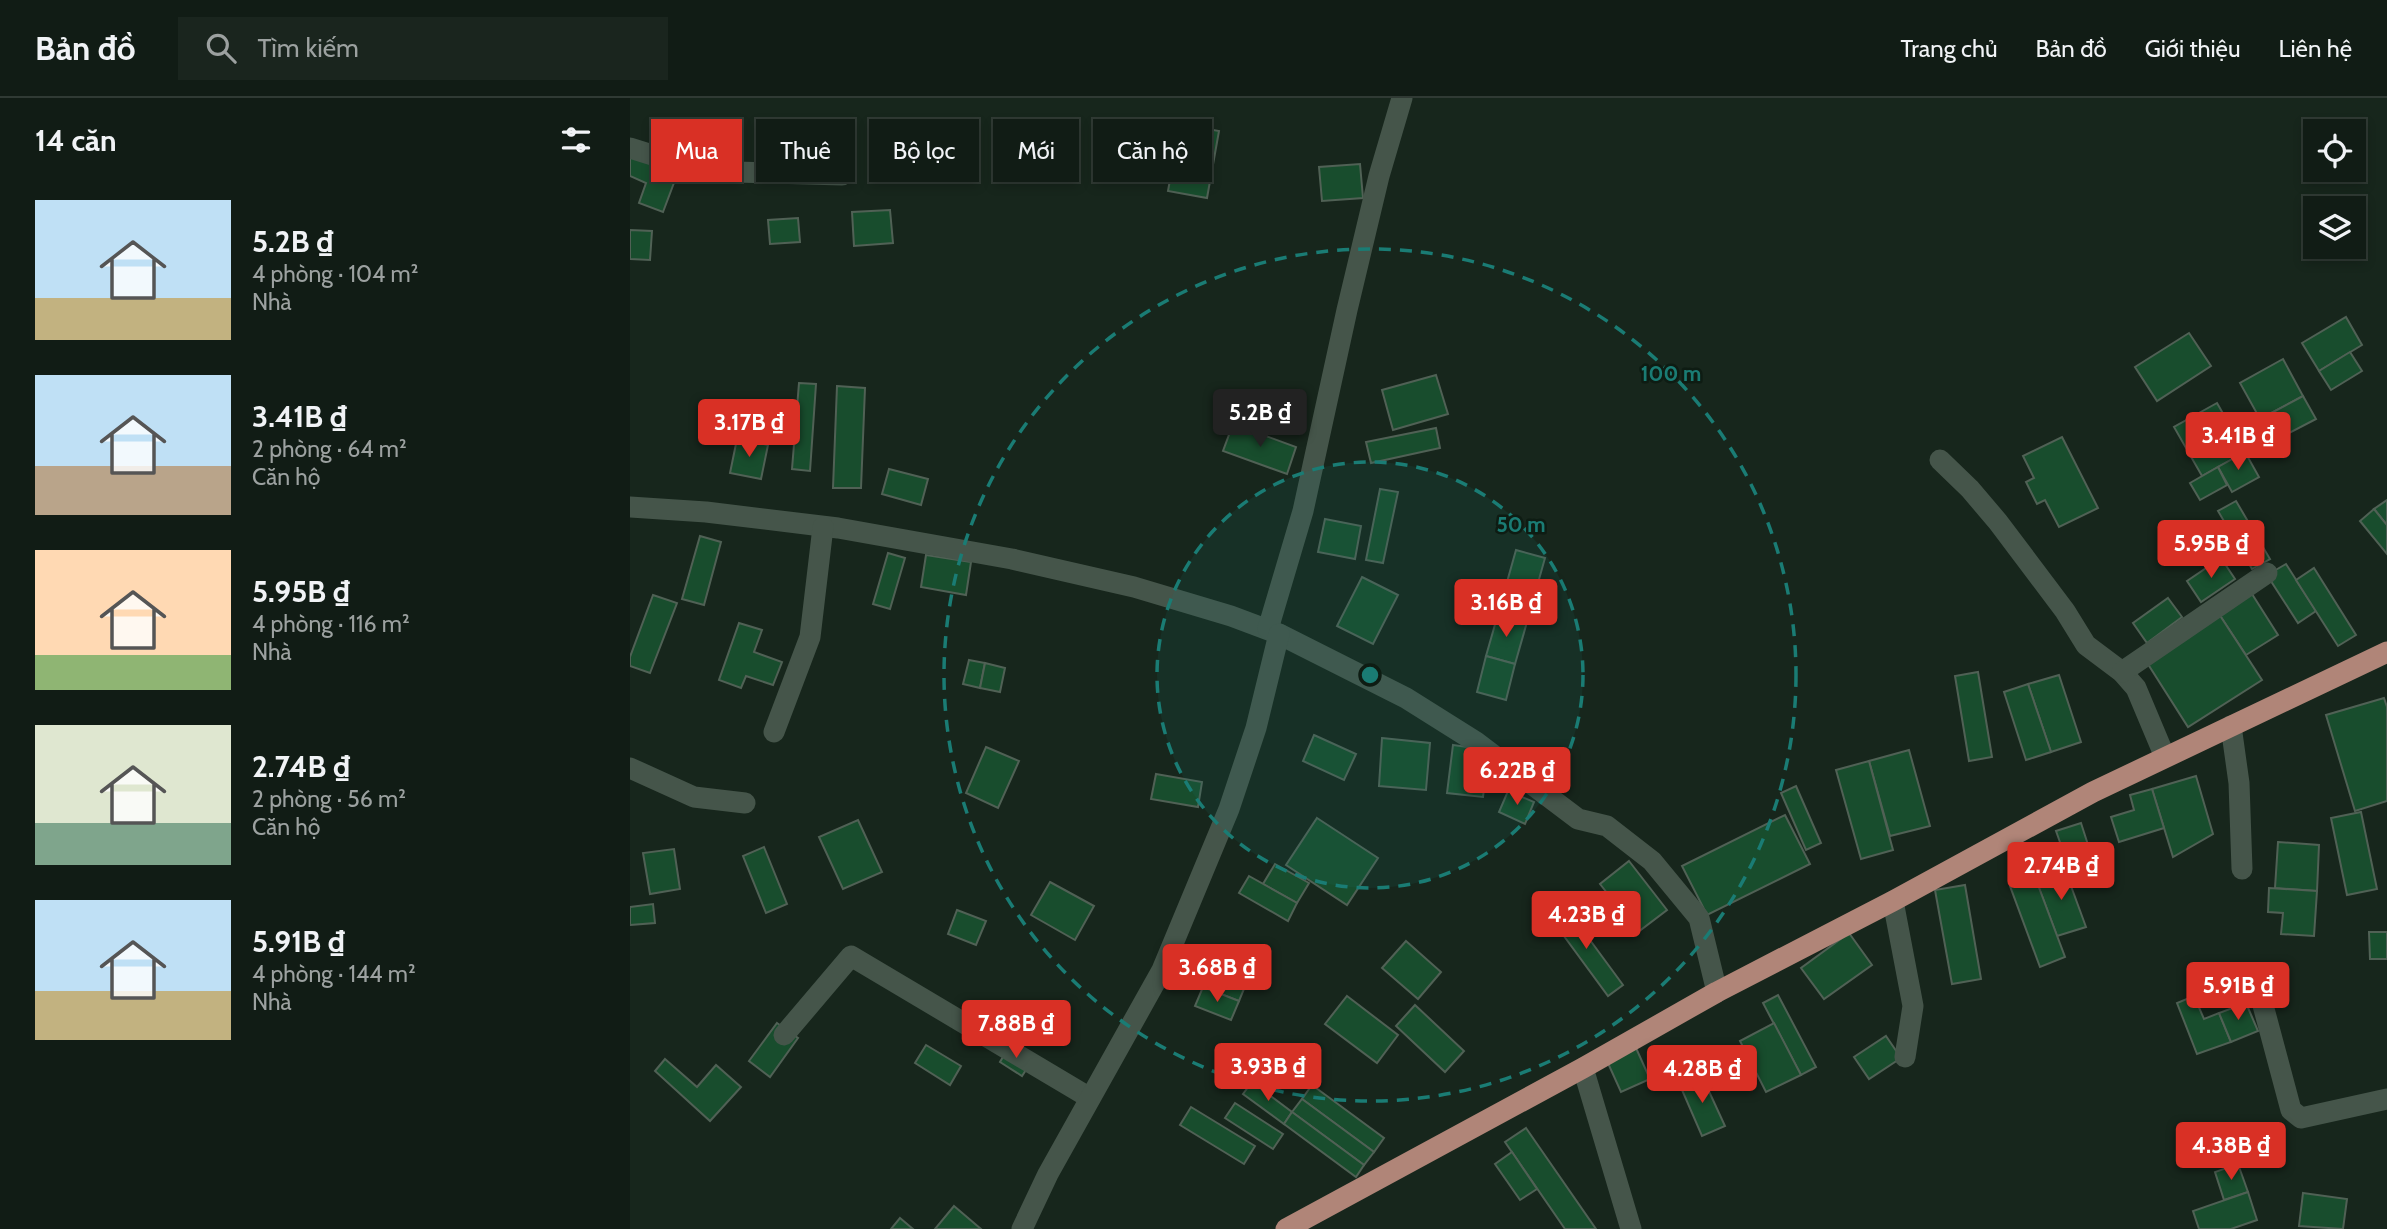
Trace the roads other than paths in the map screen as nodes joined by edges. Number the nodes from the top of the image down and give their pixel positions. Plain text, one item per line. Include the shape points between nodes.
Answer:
1 (1402, 98) edge
2 (630, 148) edge
3 (756, 173) edge
4 (1940, 460) dead end
5 (630, 507) edge
6 (823, 527) junction
7 (2267, 573) dead end
8 (1273, 631) junction
9 (2387, 652) edge
10 (2122, 673) junction
11 (2231, 726) junction
12 (774, 732) dead end
13 (2165, 757) junction
14 (630, 768) edge
15 (745, 803) dead end
16 (2242, 869) dead end
17 (1893, 901) junction
18 (2256, 979) dead end
19 (1717, 992) junction
20 (784, 1035) dead end
21 (1905, 1057) dead end
22 (1583, 1068) junction
23 (1090, 1098) junction
24 (2387, 1100) edge
25 (1022, 1229) edge
26 (1286, 1229) edge
27 (1631, 1229) edge

1 - 8 street via 1379,176
2 - 3 street via 678,163
4 - 10 street via 1998,522 2086,645
5 - 6 street
6 - 8 street via 1071,572
6 - 12 street via 810,637
7 - 10 street
8 - 19 street via 1406,698 1476,742 1578,819 1607,826 1652,861 1699,918
8 - 23 street via 1256,728 1229,809 1162,970
9 - 11 main road
10 - 13 street via 2136,688
11 - 13 main road
11 - 16 street via 2239,783
13 - 17 main road
14 - 15 street via 694,797
17 - 19 main road
17 - 21 street via 1913,1006
18 - 24 street via 2291,1110 2301,1118
19 - 22 main road
20 - 23 street via 851,956
22 - 26 main road
22 - 27 street
23 - 25 street

